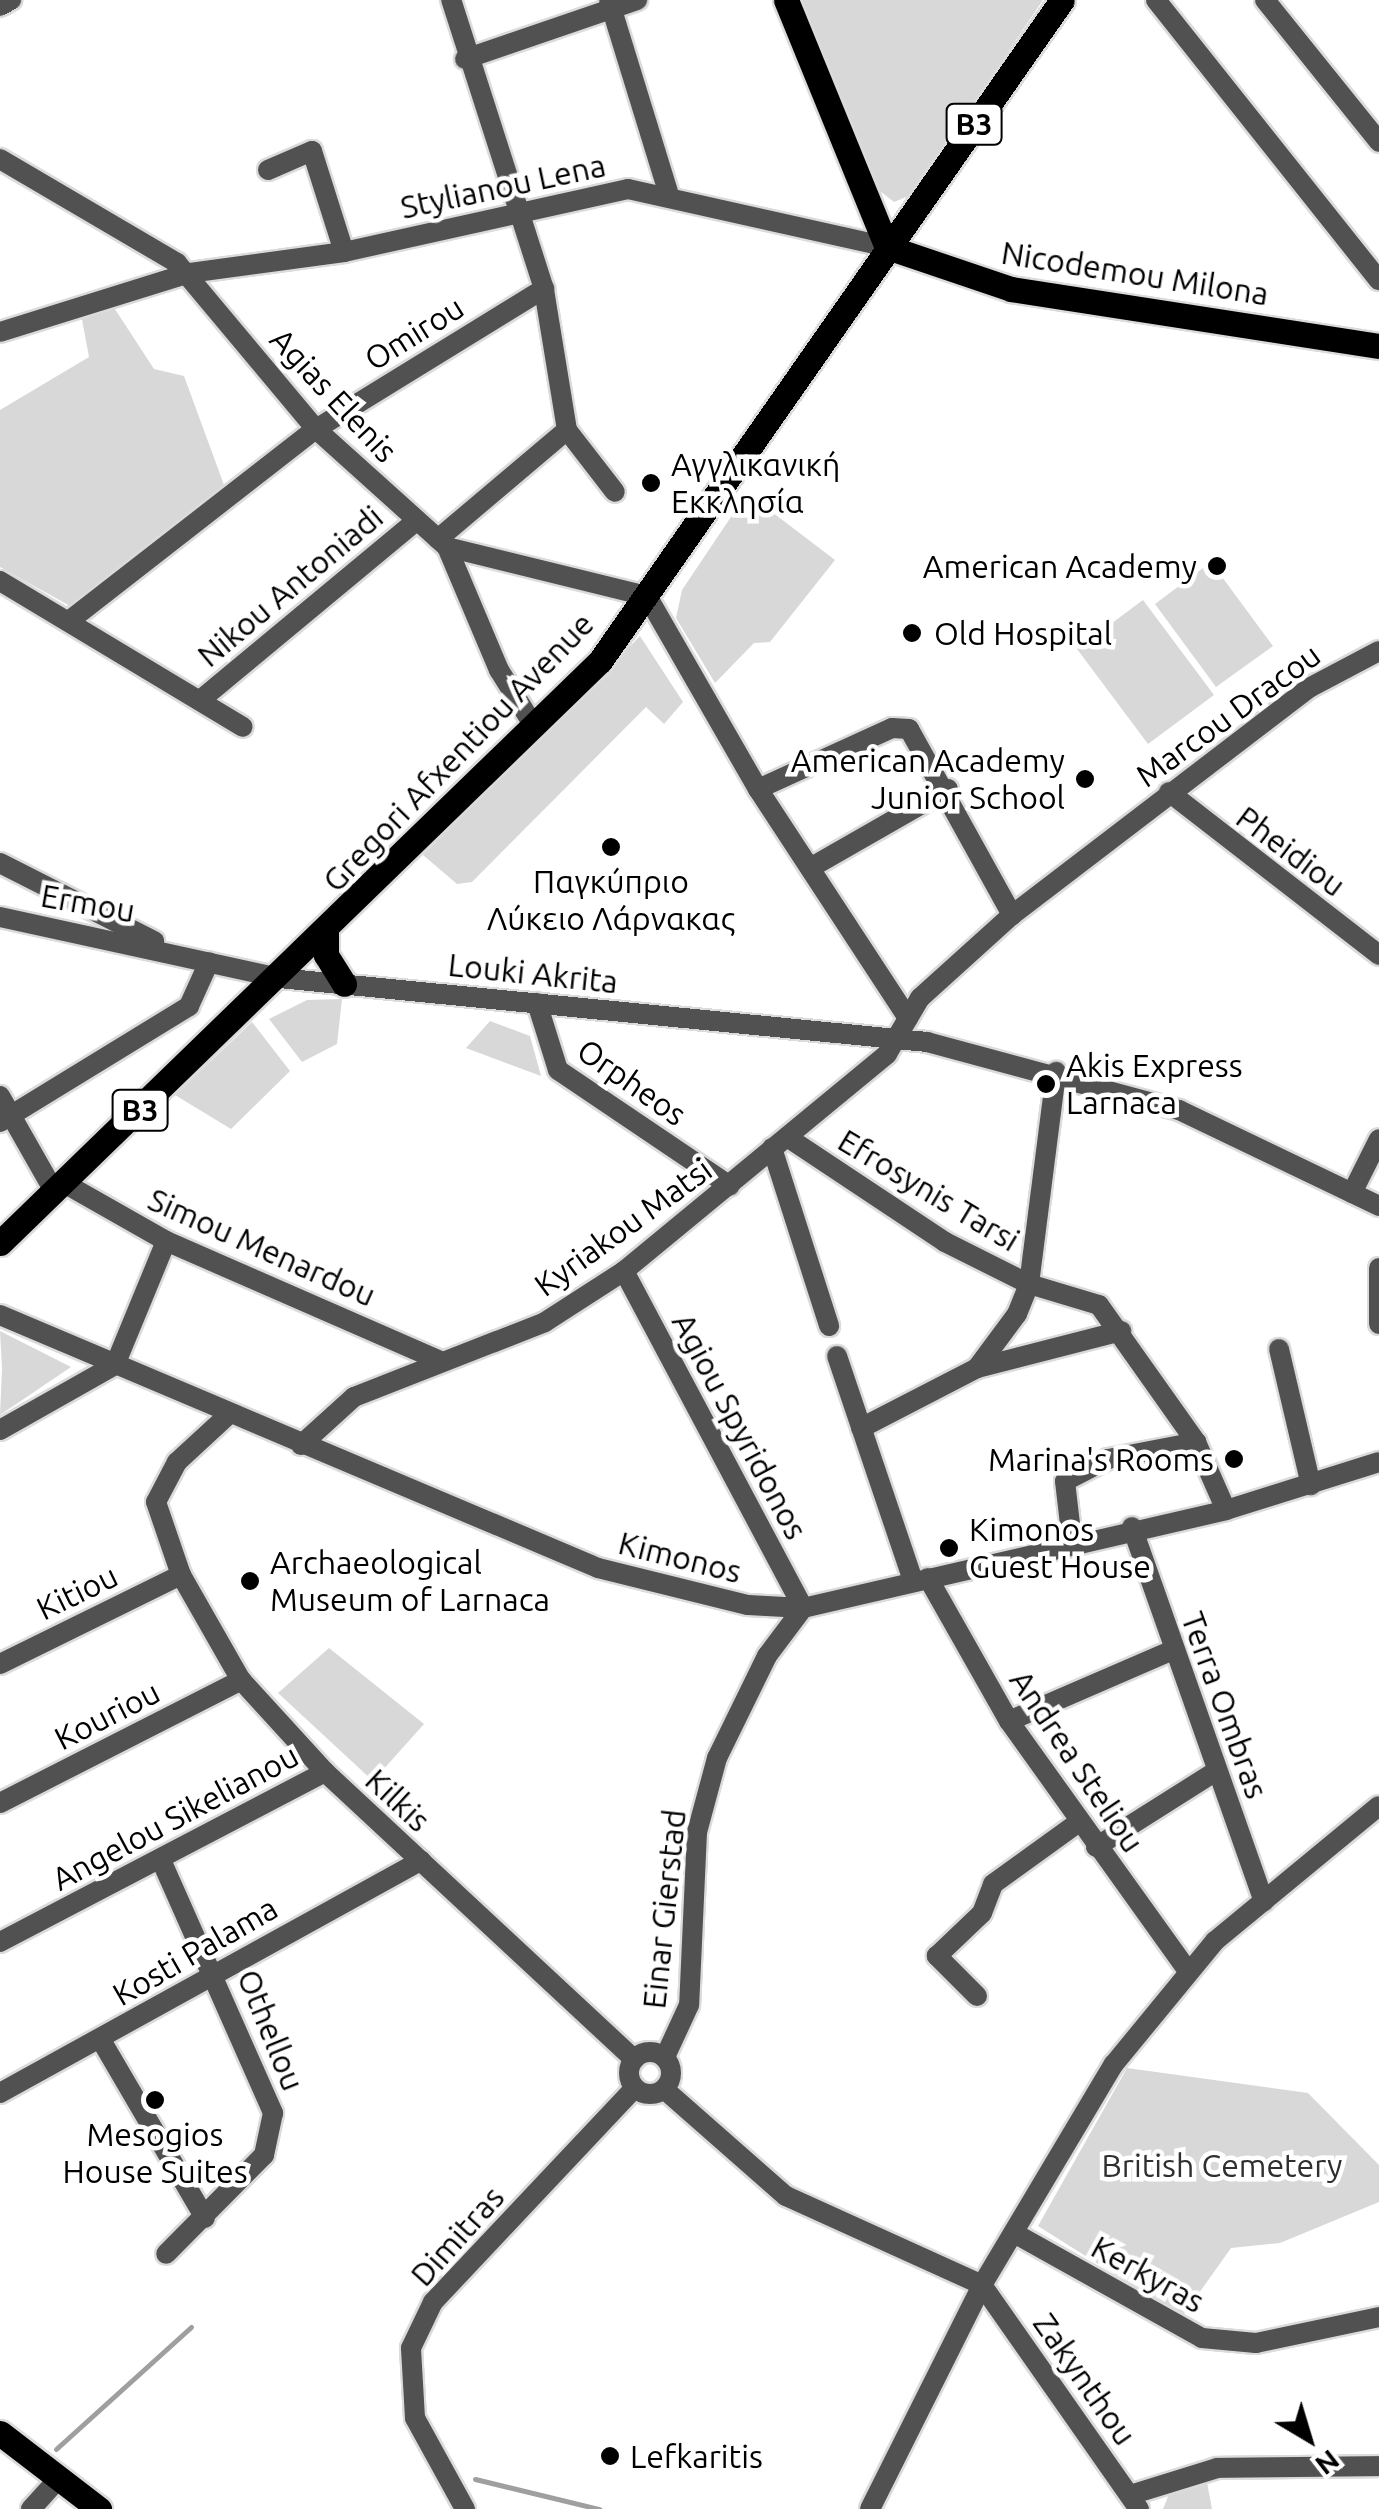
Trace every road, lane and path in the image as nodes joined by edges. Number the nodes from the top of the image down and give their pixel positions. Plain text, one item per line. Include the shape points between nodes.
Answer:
1 (10, 0) edge
2 (451, 0) edge
3 (636, 0) edge
4 (786, 0) edge
5 (1062, 0) edge
6 (1156, 0) edge
7 (1265, 0) edge
8 (610, 4) edge
9 (0, 6) edge
10 (465, 59) junction
11 (1379, 142) edge
12 (0, 159) edge
13 (268, 170) dead end
14 (668, 192) junction
15 (512, 214) junction
16 (886, 247) junction
17 (344, 252) junction
18 (189, 273) junction
19 (1379, 280) edge
20 (544, 288) junction
21 (0, 332) edge
22 (1379, 346) edge
23 (316, 429) junction
24 (567, 430) junction
25 (615, 492) dead end
26 (415, 522) junction
27 (442, 543) junction
28 (0, 581) edge
29 (647, 596) junction
30 (69, 622) junction
31 (1379, 651) edge
32 (204, 697) junction
33 (243, 726) dead end
34 (534, 726) junction
35 (758, 789) junction
36 (948, 789) junction
37 (1170, 792) junction
38 (0, 863) edge
39 (810, 868) junction
40 (106, 912) junction
41 (1012, 915) junction
42 (0, 917) edge
43 (326, 932) junction
44 (99, 938) junction
45 (164, 947) junction
46 (1379, 955) edge
47 (209, 962) junction
48 (280, 978) junction
49 (344, 984) junction
50 (537, 1003) junction
51 (904, 1028) junction
52 (1056, 1072) junction
53 (0, 1096) edge
54 (5, 1120) edge
55 (1379, 1139) edge
56 (780, 1143) junction
57 (730, 1186) junction
58 (59, 1187) junction
59 (1352, 1194) junction
60 (1379, 1206) edge
61 (166, 1241) junction
62 (0, 1242) edge
63 (1379, 1268) edge
64 (624, 1271) junction
65 (1029, 1284) junction
66 (0, 1315) edge
67 (1379, 1324) edge
68 (829, 1326) dead end
69 (1121, 1331) junction
70 (1278, 1348) dead end
71 (837, 1356) dead end
72 (439, 1360) junction
73 (115, 1365) junction
74 (978, 1368) junction
75 (228, 1416) junction
76 (861, 1428) junction
77 (0, 1430) edge
78 (1196, 1442) junction
79 (301, 1445) junction
80 (1379, 1462) edge
81 (1311, 1485) junction
82 (1226, 1510) junction
83 (1132, 1528) junction
84 (1072, 1541) junction
85 (181, 1575) junction
86 (921, 1580) junction
87 (802, 1608) junction
88 (1173, 1650) junction
89 (0, 1664) edge
90 (240, 1680) junction
91 (1009, 1722) junction
92 (1216, 1771) junction
93 (325, 1772) junction
94 (0, 1803) edge
95 (1379, 1806) edge
96 (1079, 1822) junction
97 (1096, 1847) junction
98 (161, 1860) junction
99 (420, 1862) junction
100 (1264, 1901) junction
101 (0, 1942) edge
102 (1187, 1970) junction
103 (216, 1973) junction
104 (977, 1996) dead end
105 (101, 2040) junction
106 (665, 2058) junction
107 (634, 2059) junction
108 (635, 2088) junction
109 (664, 2089) junction
110 (0, 2093) edge
111 (205, 2218) junction
112 (1014, 2232) junction
113 (166, 2254) dead end
114 (982, 2285) junction
115 (1379, 2316) edge
116 (0, 2433) edge
117 (1379, 2466) edge
118 (58, 2478) junction
119 (1134, 2502) edge
120 (31, 2509) edge
121 (99, 2509) edge
122 (464, 2509) edge
123 (870, 2509) edge

1 - 9 street
2 - 10 street
3 - 8 street
4 - 16 main road
5 - 16 main road, Gregori Afxentiou Avenue / B3
6 - 19 street
7 - 11 street
8 - 10 street
8 - 14 street
10 - 15 street
12 - 18 street, Agias Elenis
13 - 17 street via 312,151
14 - 15 street, Stylianou Lena via 585,194
14 - 16 street, Stylianou Lena
15 - 17 street, Stylianou Lena
15 - 20 street
16 - 22 main road, Nicodemou Milona via 1011,288
16 - 29 main road, Gregori Afxentiou Avenue / B3
17 - 18 street, Stylianou Lena
18 - 21 street, Stylianou Lena
18 - 23 street, Agias Elenis
20 - 23 street, Omirou
20 - 24 street
23 - 26 street, Agias Elenis
23 - 30 street, Omirou
24 - 25 street
24 - 27 street
26 - 27 street, Agias Elenis
26 - 32 street, Nikou Antoniadi
27 - 29 street, Agias Elenis
27 - 34 street via 498,670
28 - 30 street
29 - 34 main road, Gregori Afxentiou Avenue / B3
29 - 35 street
30 - 32 street
31 - 37 street, Marcou Dracou via 1323,679
32 - 33 street
34 - 43 main road, Gregori Afxentiou Avenue / B3
35 - 36 street via 892,728 922,739
35 - 39 street
36 - 39 street
36 - 41 street
37 - 41 street, Marcou Dracou
37 - 46 street, Pheidiou
38 - 40 street
39 - 51 street
40 - 44 street
40 - 45 street
41 - 51 street, Marcou Dracou
42 - 44 street, Ermou
43 - 48 main road, Gregori Afxentiou Avenue / B3
43 - 49 main road
44 - 45 street, Ermou
45 - 47 street, Louki Akrita
47 - 48 street, Louki Akrita
47 - 54 street via 189,1006
48 - 49 street, Louki Akrita
48 - 58 main road, Gregori Afxentiou Avenue / B3
49 - 50 street, Louki Akrita
50 - 51 street, Louki Akrita
50 - 57 street, Orpheos via 558,1070
51 - 52 street, Louki Akrita
51 - 56 street, Kyriakou Matsi
52 - 59 street, Louki Akrita via 1179,1110
52 - 65 street
53 - 54 street
54 - 58 street
55 - 59 street
56 - 57 street, Kyriakou Matsi
56 - 65 street, Efrosynis Tarsi
56 - 68 street
57 - 64 street, Kyriakou Matsi
58 - 61 street, Simou Menardou
58 - 62 main road, Gregori Afxentiou Avenue / B3
59 - 60 street, Louki Akrita
61 - 72 street, Simou Menardou
61 - 73 street
63 - 67 street
64 - 72 street, Kyriakou Matsi via 545,1322
64 - 87 street, Agiou Spyridonos
65 - 69 street, Efrosynis Tarsi via 1080,1294
65 - 74 street
66 - 73 street, Kimonos
69 - 74 street
69 - 78 street, Efrosynis Tarsi
70 - 81 street
71 - 76 street, Andrea Steliou
72 - 79 street, Kyriakou Matsi via 327,1413
73 - 75 street, Kimonos
73 - 77 street
74 - 76 street
75 - 79 street, Kimonos
75 - 85 street, Kilkis via 163,1482 156,1502
76 - 86 street, Andrea Steliou
78 - 82 street, Efrosynis Tarsi
78 - 84 street via 1108,1459 1066,1481
79 - 87 street, Kimonos via 598,1568 706,1597
80 - 81 street, Kimonos
81 - 82 street, Kimonos
82 - 83 street, Kimonos
83 - 84 street, Kimonos
83 - 88 street, Terra Ombras
84 - 86 street, Kimonos
85 - 89 street, Kitiou
85 - 90 street, Kilkis
86 - 87 street, Kimonos
86 - 91 street, Andrea Steliou
87 - 106 street, Einar Gierstad via 767,1656 717,1758 697,1832 689,2005
88 - 91 street
88 - 92 street, Terra Ombras
90 - 93 street, Kilkis
90 - 94 street, Kouriou
91 - 96 street, Andrea Steliou
92 - 97 street
92 - 100 street, Terra Ombras
93 - 98 street, Angelou Sikelianou
93 - 99 street, Kilkis
95 - 100 street
96 - 97 street, Andrea Steliou
96 - 104 street via 992,1884 982,1913 937,1956
97 - 102 street, Andrea Steliou
98 - 101 street, Angelou Sikelianou
98 - 103 street, Othellou
99 - 103 street, Kosti Palama
99 - 107 street, Kilkis
100 - 102 street
102 - 112 street via 1114,2064
103 - 105 street, Kosti Palama
103 - 111 street, Othellou via 273,2112 264,2155
105 - 110 street, Kosti Palama
105 - 111 street
106 - 107 street
106 - 109 street
107 - 108 street
108 - 109 street
108 - 122 street, Dimitras via 433,2302 412,2348 415,2418
109 - 114 street via 786,2196
111 - 113 street, Othellou
112 - 114 street
112 - 115 street, Kerkyras via 1202,2338 1256,2343
114 - 119 street, Zakynthou
114 - 123 street
116 - 118 main road
117 - 119 street via 1217,2468
118 - 120 street
118 - 121 main road

